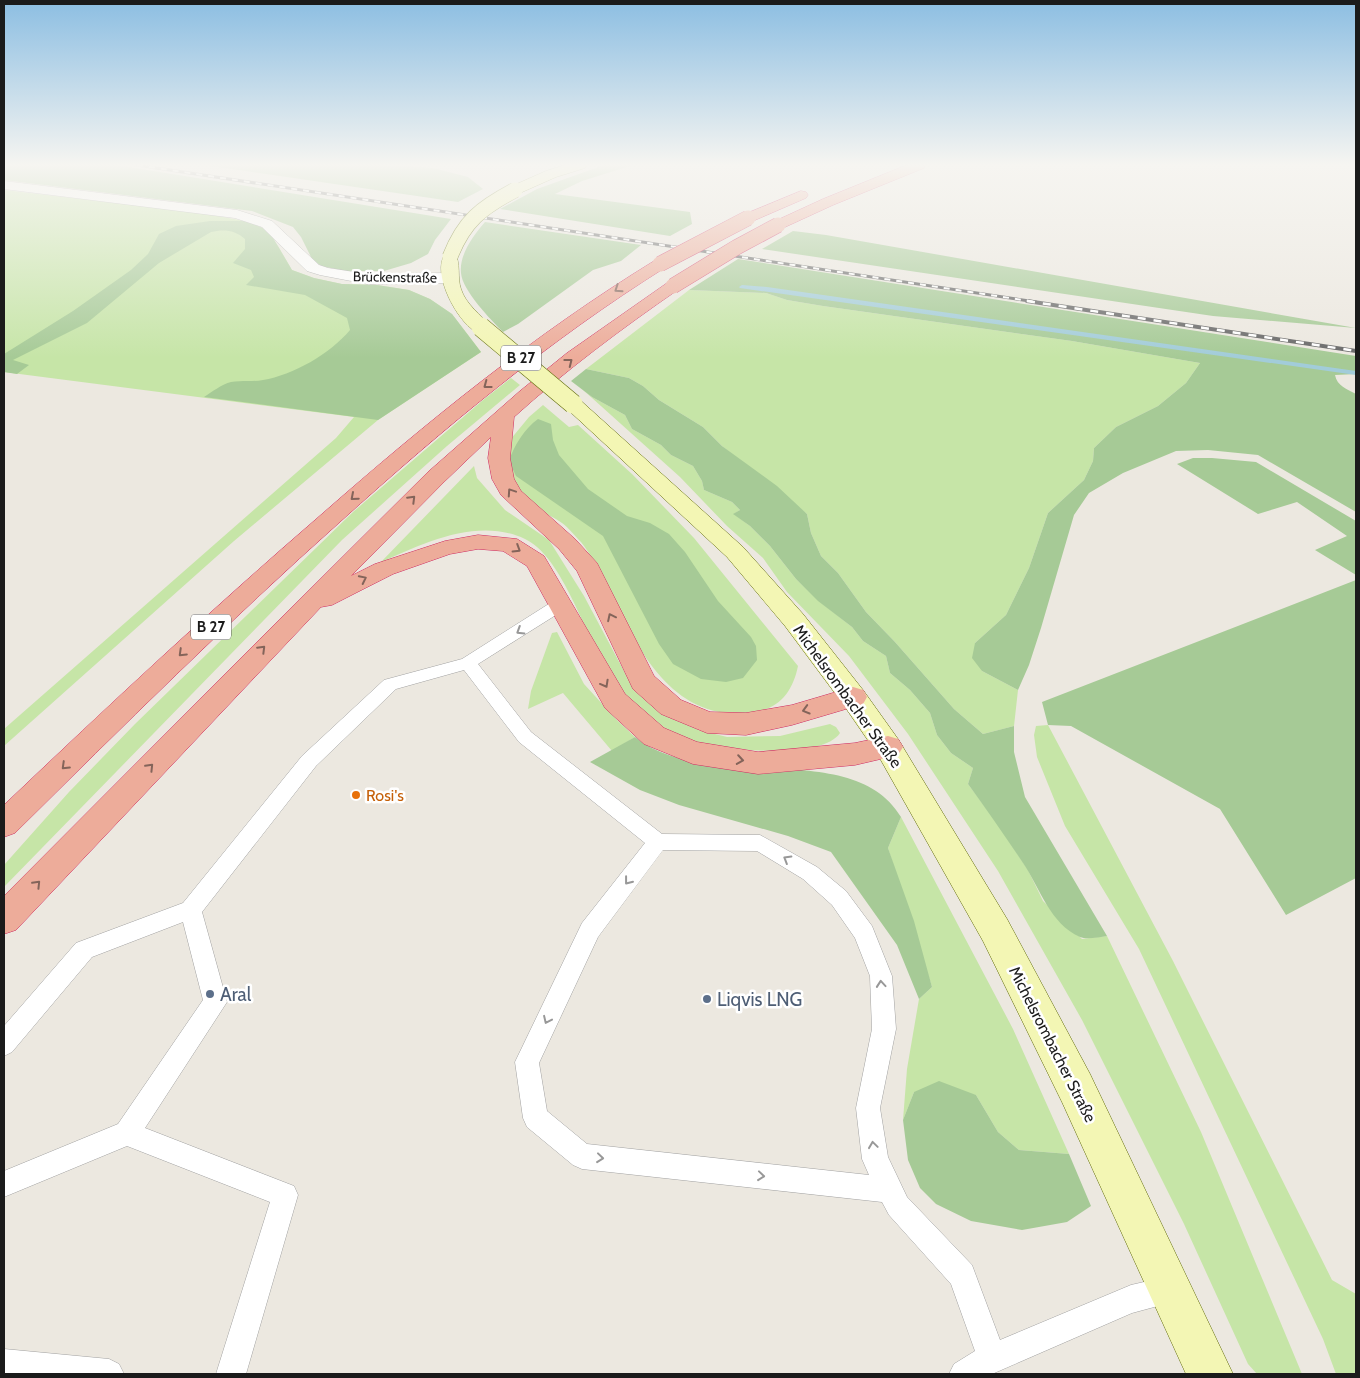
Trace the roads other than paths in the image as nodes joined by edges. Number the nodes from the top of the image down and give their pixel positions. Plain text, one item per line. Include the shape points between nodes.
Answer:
1 (273, 229) edge
2 (461, 229) edge
3 (726, 229) edge
4 (770, 229) edge
5 (449, 278) junction
6 (504, 415) junction
7 (561, 604) junction
8 (304, 609) junction
9 (468, 662) junction
10 (853, 697) junction
11 (888, 747) junction
12 (4, 824) edge
13 (658, 842) junction
14 (191, 910) junction
15 (4, 919) edge
16 (4, 1044) edge
17 (127, 1133) junction
18 (4, 1184) edge
19 (890, 1190) junction
20 (1170, 1290) junction
21 (992, 1358) junction
22 (4, 1364) edge
23 (109, 1374) edge
24 (231, 1374) edge
25 (964, 1374) edge
26 (1210, 1374) edge

1 - 5 street, Brückenstraße via 313,268 348,277 387,280
2 - 5 main road, Michelsrombacher Straße, bridge via 450,257
3 -> 12 highway, B 27, bridge via 623,286 542,342 460,405 214,623
6 -> 4 highway, B 27, bridge via 569,361 650,301
5 - 10 main road, Michelsrombacher Straße, bridge via 452,292 460,305 481,327 573,404 735,552 794,620
8 -> 6 highway, B 27 via 437,474
10 -> 6 highway via 792,715 746,724 707,722 671,707 643,682 588,568 567,544 512,495 503,479 499,458
8 -> 7 highway via 384,569 445,548 478,542 509,544 536,561
7 -> 9 lane
7 -> 11 highway via 615,701 654,736 693,754 758,763 855,754
15 -> 8 highway, B 27
9 - 13 lane via 524,737
9 - 14 lane via 390,684 309,761
10 - 11 main road, Michelsrombacher Straße
11 - 20 main road, Michelsrombacher Straße via 995,930 1076,1088
19 -> 13 lane via 875,1159 868,1108 884,1029 880,976 864,933 839,898 810,873 760,843
13 -> 19 lane via 590,930 527,1062 536,1118 582,1156
14 - 16 lane via 84,950
14 - 17 lane via 215,1002
17 - 18 lane
17 - 24 lane via 285,1195
19 - 21 lane via 898,1206 962,1275
20 - 21 lane via 1131,1299
20 - 26 main road, Michelsrombacher Straße
21 - 25 lane
22 - 23 lane

